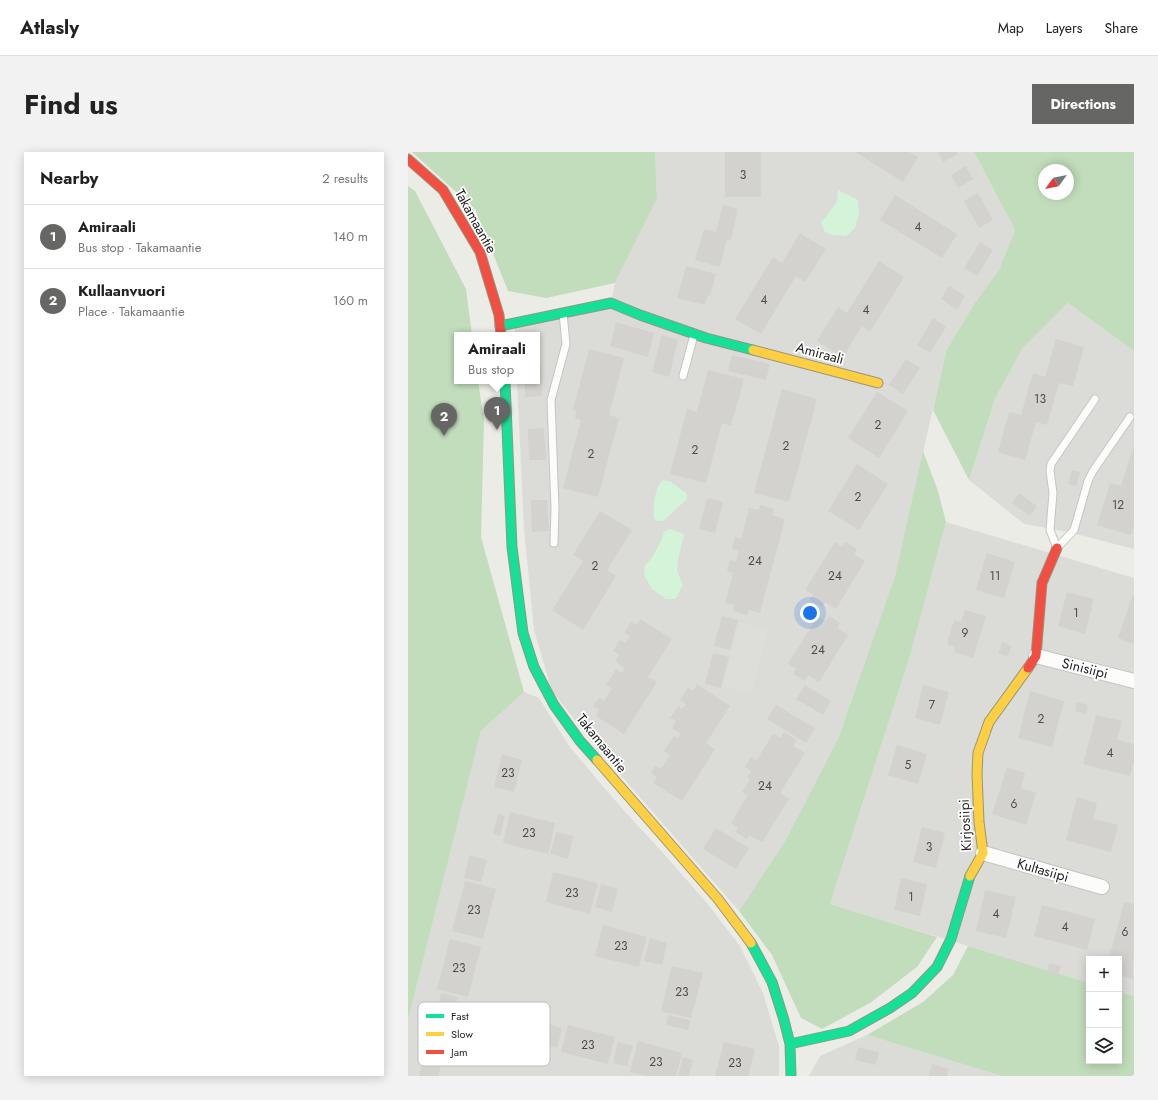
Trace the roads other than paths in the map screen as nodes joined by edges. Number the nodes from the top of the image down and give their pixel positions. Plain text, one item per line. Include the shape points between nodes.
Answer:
1 (408, 159) edge
2 (563, 313) junction
3 (501, 330) edge
4 (694, 333) junction
5 (683, 376) dead end
6 (505, 384) edge
7 (878, 384) dead end
8 (1095, 399) dead end
9 (1130, 417) dead end
10 (554, 543) dead end
11 (1057, 548) junction
12 (1036, 656) junction
13 (1134, 681) edge
14 (983, 853) junction
15 (1102, 887) dead end
16 (790, 1044) junction
17 (791, 1076) edge

1 - 3 street, Takamaantie via 443,190 480,252
2 - 3 street, Amiraali
2 - 4 street, Amiraali via 611,303
2 - 10 lane via 566,344 551,400
4 - 5 lane
4 - 7 street, Amiraali
6 - 16 street, Takamaantie via 512,547 522,633 534,667 554,705 580,741 749,938 772,982
8 - 11 lane via 1051,464 1053,493 1050,530
9 - 11 lane via 1088,481 1074,530
11 - 12 street, Kirjosiipi via 1042,583
12 - 13 street, Sinisiipi
12 - 14 street, Kirjosiipi via 989,722 978,753 979,822
14 - 15 street, Kultasiipi
14 - 16 street, Kirjosiipi via 969,877 951,939 937,967 912,993 850,1031
16 - 17 street, Takamaantie

